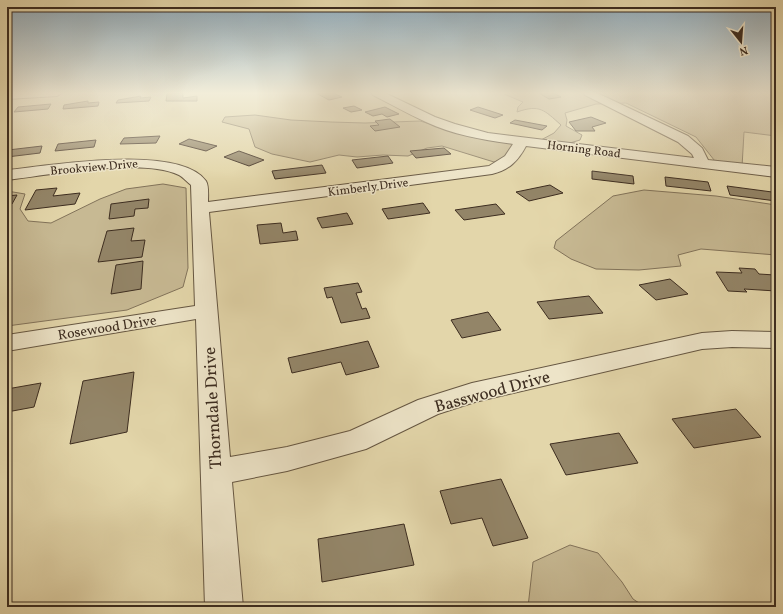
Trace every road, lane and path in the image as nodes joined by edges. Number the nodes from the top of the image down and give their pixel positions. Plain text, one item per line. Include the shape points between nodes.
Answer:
1 (435, 122) edge
2 (647, 122) edge
3 (521, 142) junction
4 (701, 163) junction
5 (776, 172) edge
6 (7, 175) edge
7 (202, 208) junction
8 (206, 311) junction
9 (776, 340) edge
10 (7, 343) edge
11 (215, 472) junction
12 (224, 607) edge

1 - 3 street, Horning Road
2 - 4 street via 682,139 696,150 701,157
3 - 4 street, Horning Road
3 - 7 street, Kimberly Drive via 510,161 492,170
4 - 5 street, Horning Road
6 - 7 street, Brookview Drive via 135,163 164,166 197,180
7 - 8 street, Thorndale Drive
8 - 10 street, Rosewood Drive
8 - 11 street, Thorndale Drive
9 - 11 street, Basswood Drive via 702,341 472,393 428,407 356,441 287,459
11 - 12 street, Thorndale Drive

